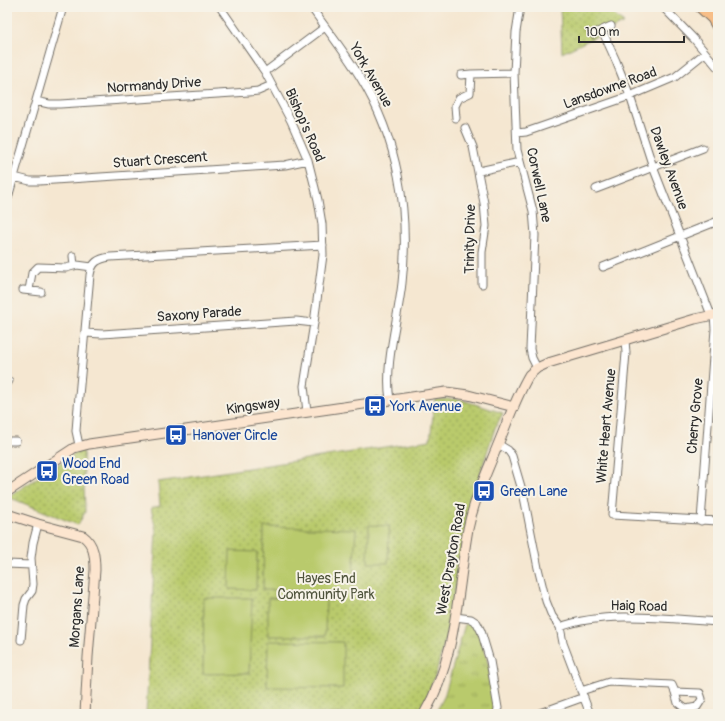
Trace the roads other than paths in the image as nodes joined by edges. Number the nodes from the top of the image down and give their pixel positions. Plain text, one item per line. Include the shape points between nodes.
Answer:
1 (63, 7) edge
2 (220, 7) edge
3 (311, 7) edge
4 (520, 7) edge
5 (663, 7) edge
6 (700, 7) edge
7 (611, 26) dead end
8 (325, 27) junction
9 (718, 28) edge
10 (602, 30) junction
11 (593, 34) dead end
12 (705, 53) junction
13 (718, 68) edge
14 (265, 72) junction
15 (514, 73) junction
16 (471, 74) junction
17 (461, 75) dead end
18 (272, 84) junction
19 (630, 96) junction
20 (36, 101) junction
21 (456, 118) dead end
22 (465, 128) dead end
23 (517, 134) junction
24 (703, 148) dead end
25 (308, 160) junction
26 (520, 162) junction
27 (653, 167) junction
28 (478, 171) junction
29 (14, 177) junction
30 (596, 189) dead end
31 (7, 201) edge
32 (718, 221) edge
33 (681, 236) junction
34 (323, 245) junction
35 (73, 256) dead end
36 (74, 266) junction
37 (603, 266) dead end
38 (92, 267) junction
39 (482, 284) dead end
40 (41, 292) dead end
41 (714, 314) edge
42 (314, 323) junction
43 (85, 334) junction
44 (625, 340) junction
45 (537, 368) junction
46 (390, 400) junction
47 (514, 407) junction
48 (307, 412) junction
49 (7, 441) edge
50 (16, 441) dead end
51 (498, 444) junction
52 (79, 446) junction
53 (7, 492) edge
54 (7, 514) edge
55 (701, 520) junction
56 (718, 521) edge
57 (38, 524) junction
58 (7, 564) edge
59 (31, 565) junction
60 (455, 617) junction
61 (718, 622) edge
62 (560, 627) junction
63 (21, 640) dead end
64 (675, 692) dead end
65 (582, 694) junction
66 (85, 714) edge
67 (424, 714) edge
68 (497, 714) edge
69 (537, 714) edge
70 (590, 714) edge

1 - 20 street
2 - 14 street, Bishop's Road
3 - 8 street, York Avenue
4 - 15 street, Corwell Lane
5 - 12 street
6 - 9 main road
7 - 10 street
8 - 14 street
8 - 46 street, York Avenue via 355,68 376,107 389,140 400,184 404,254 402,289 388,378
10 - 11 street
10 - 19 street, Dawley Avenue
12 - 13 street
12 - 19 street, Lansdowne Road via 675,77
14 - 18 street, Bishop's Road
15 - 16 street
15 - 23 street, Corwell Lane
16 - 17 street
16 - 21 street via 470,93 458,98 455,106
18 - 20 street, Normandy Drive via 258,91 249,92 60,104
18 - 25 street, Bishop's Road
19 - 23 street, Lansdowne Road
19 - 27 street, Dawley Avenue
20 - 29 street
22 - 28 street, Trinity Drive via 473,147
23 - 26 street, Corwell Lane
24 - 27 street
25 - 29 street, Stuart Crescent via 286,165 54,180 34,181
25 - 34 street, Bishop's Road via 320,208
26 - 28 street
26 - 45 street, Corwell Lane via 534,218 530,349
27 - 30 street
27 - 33 street, Dawley Avenue
28 - 39 street, Trinity Drive via 486,226 482,252
29 - 31 street
32 - 33 street
33 - 37 street
33 - 41 street, Dawley Avenue
34 - 38 street via 110,257 98,260
34 - 42 street, Bishop's Road
35 - 36 street
36 - 38 street
36 - 40 street via 36,268 26,290
38 - 43 street
41 - 44 street
41 - 55 street, Cherry Grove
42 - 43 street, Saxony Parade via 296,321
42 - 48 street, Bishop's Road via 304,386
43 - 52 street via 76,431
44 - 45 street
44 - 55 street, White Heart Avenue via 612,515
45 - 47 street, West Drayton Road via 527,378
46 - 47 street, Kingsway via 454,393
46 - 48 street, Kingsway
47 - 51 street, West Drayton Road
48 - 52 street, Kingsway
49 - 50 street
51 - 60 street, West Drayton Road via 471,517
51 - 62 street via 512,456 524,497 546,601
52 - 53 street, Kingsway
54 - 57 street, Morgans Lane
55 - 56 street
57 - 59 street
57 - 66 street, Morgans Lane via 83,536 93,551 95,570
58 - 59 street
59 - 63 street via 33,584 24,605
60 - 67 street, West Drayton Road via 445,666
60 - 68 street via 470,619 477,623 481,631 490,661
61 - 62 street, Haig Road via 612,616
62 - 65 street via 563,643
64 - 65 street via 672,685 608,682
65 - 69 street
65 - 70 street

